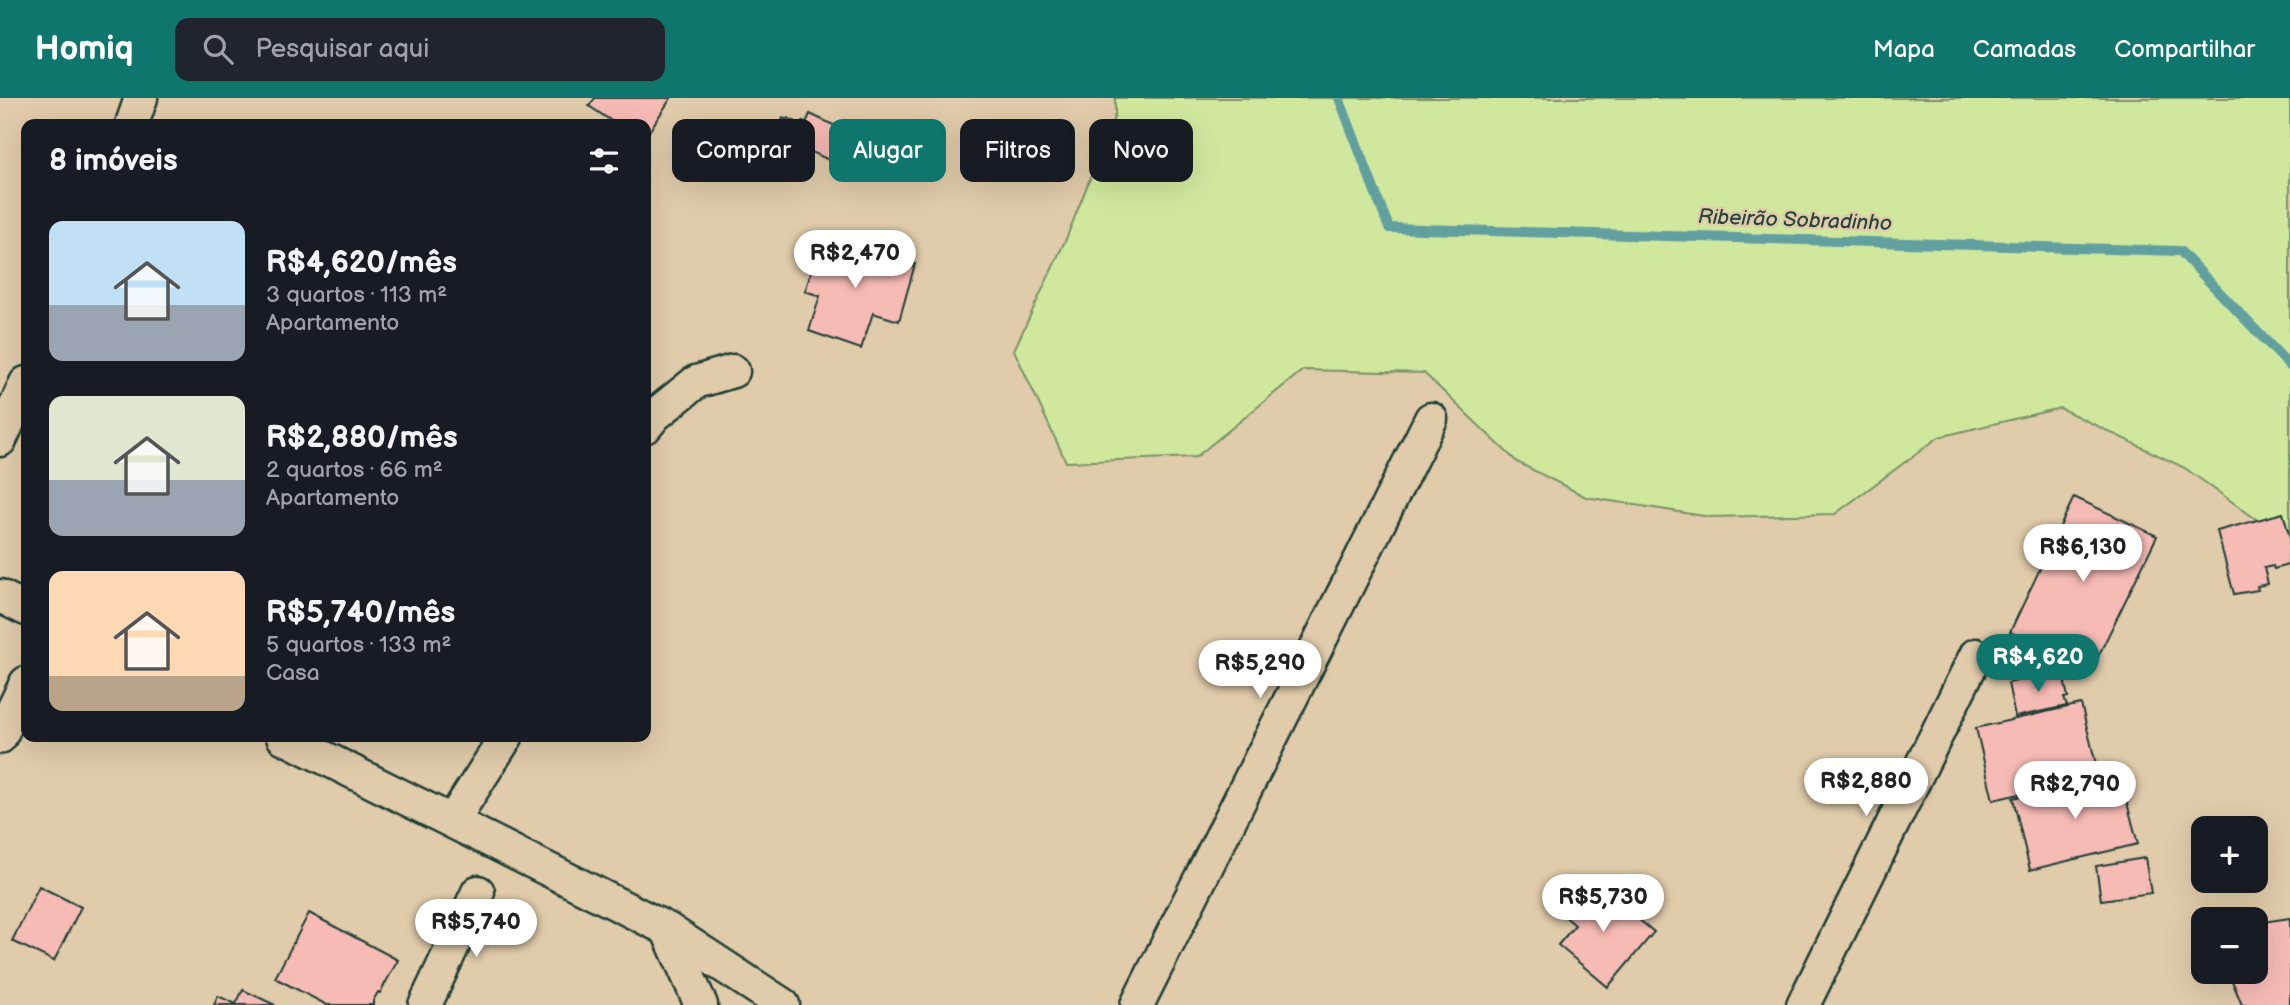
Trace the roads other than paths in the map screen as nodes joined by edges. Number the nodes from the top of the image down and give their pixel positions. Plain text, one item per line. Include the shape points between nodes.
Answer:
1 (141, 98) edge
2 (134, 119) edge
3 (733, 371) dead end
4 (21, 394) edge
5 (1431, 419) dead end
6 (651, 420) edge
7 (0, 440) edge
8 (0, 596) edge
9 (21, 606) edge
10 (1976, 655) dead end
11 (21, 693) edge
12 (0, 737) edge
13 (294, 742) edge
14 (503, 742) edge
15 (453, 820) junction
16 (478, 892) dead end
17 (667, 929) junction
18 (425, 1005) edge
19 (701, 1005) edge
20 (783, 1005) edge
21 (1137, 1005) edge
22 (1803, 1005) edge

1 - 2 street
3 - 6 street via 696,382
4 - 7 street
5 - 21 street
8 - 9 street
10 - 22 street
11 - 12 street
13 - 15 street
14 - 15 street
15 - 17 street
16 - 18 street
17 - 19 street
17 - 20 street

